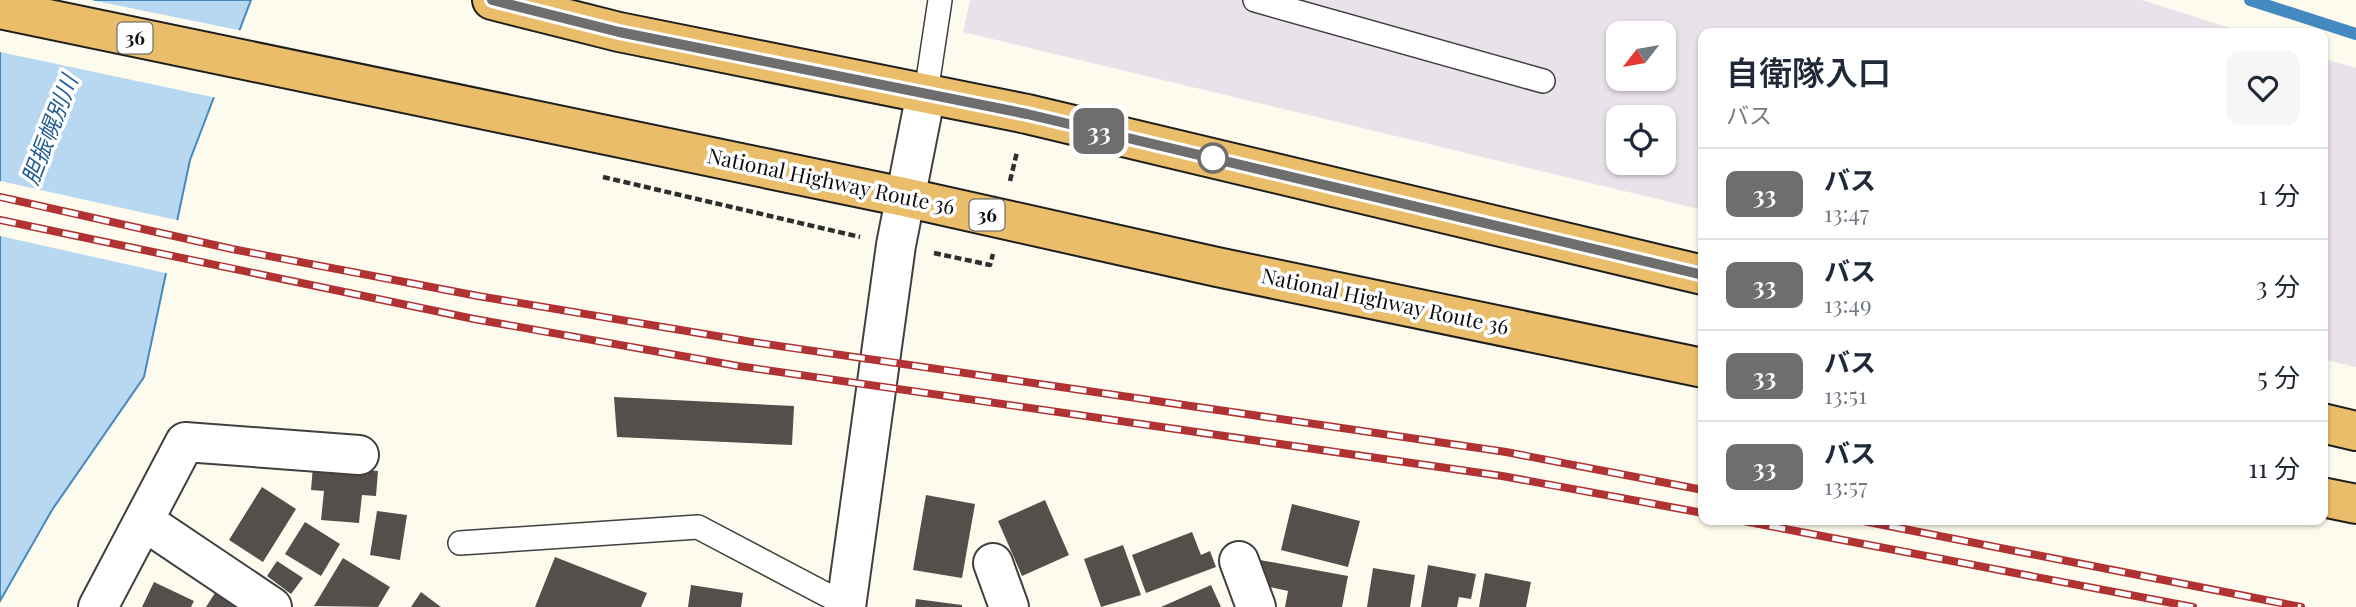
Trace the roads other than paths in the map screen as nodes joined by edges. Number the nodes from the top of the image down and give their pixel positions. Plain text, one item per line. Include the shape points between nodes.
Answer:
1 (492, 0) edge
2 (1255, 0) edge
3 (942, 2) edge
4 (0, 9) edge
5 (1543, 81) dead end
6 (926, 93) junction
7 (904, 197) junction
8 (1698, 274) edge
9 (1698, 367) edge
10 (2328, 425) edge
11 (2356, 432) edge
12 (359, 454) dead end
13 (2328, 498) edge
14 (2356, 504) edge
15 (144, 521) junction
16 (460, 543) dead end
17 (1239, 561) dead end
18 (993, 563) dead end
19 (846, 606) edge
20 (98, 607) edge
21 (272, 607) edge
22 (1009, 607) edge
23 (1256, 607) edge

1 - 6 highway via 619,32
2 - 5 lane
3 - 6 lane
4 - 7 highway, National Highway Route 36 / 36
6 - 7 street
6 - 8 highway
7 - 9 highway, National Highway Route 36 / 36
7 - 19 street
10 - 11 highway
12 - 15 street via 185,442
13 - 14 highway
15 - 20 street
15 - 21 street
16 - 19 lane via 698,527
17 - 23 street
18 - 22 street

